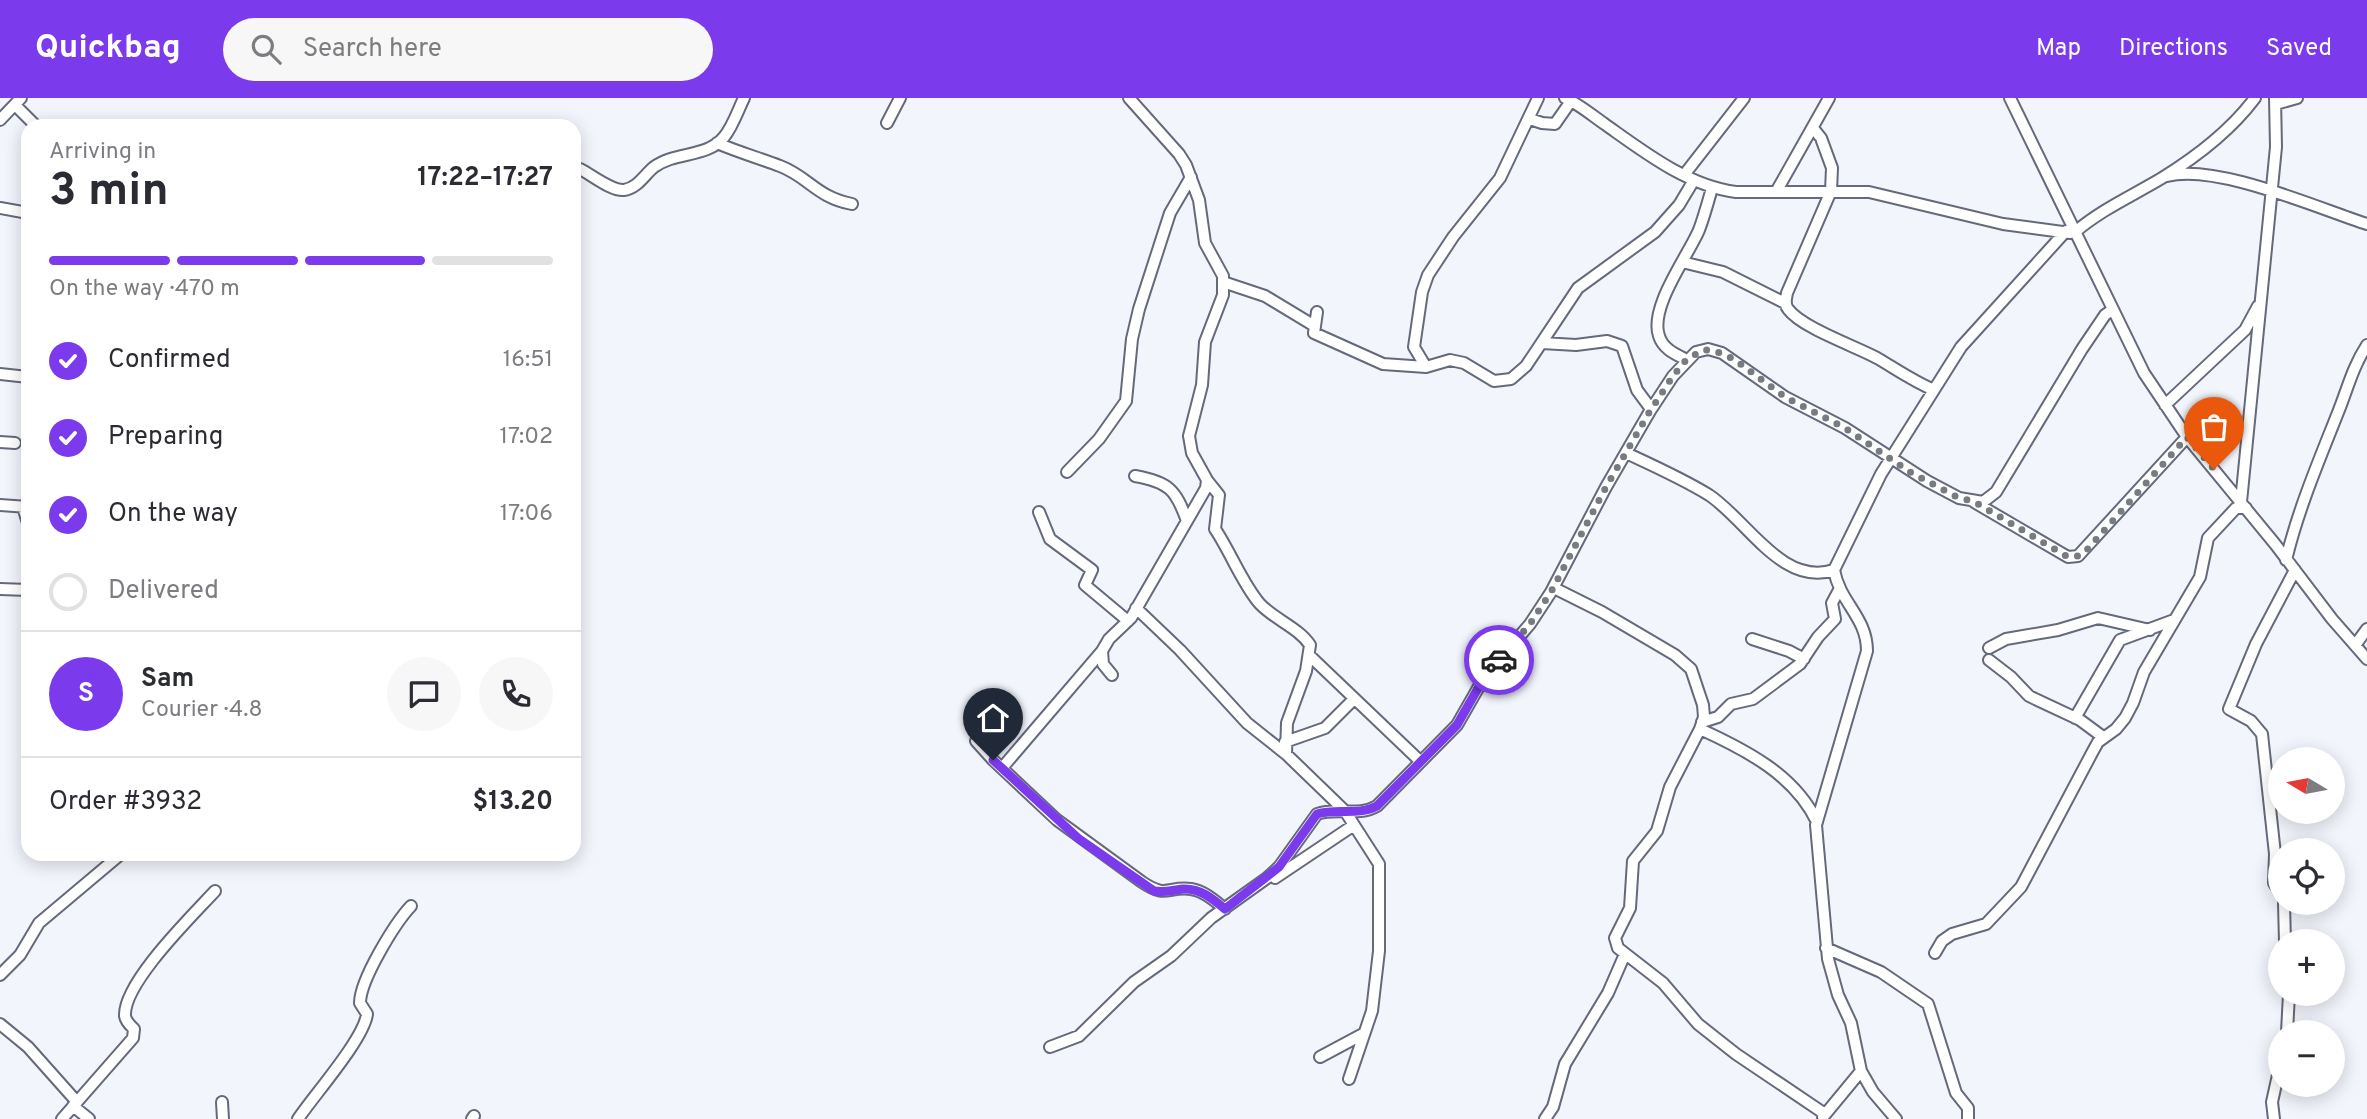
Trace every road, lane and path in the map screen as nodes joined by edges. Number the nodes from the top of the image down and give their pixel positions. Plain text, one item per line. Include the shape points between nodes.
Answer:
1 (744, 98) edge
2 (900, 98) edge
3 (1129, 98) edge
4 (1538, 98) edge
5 (1744, 98) edge
6 (1829, 98) edge
7 (2010, 98) edge
8 (2255, 98) edge
9 (2297, 98) edge
10 (1568, 100) edge
11 (18, 101) edge
12 (2276, 101) edge
13 (31, 119) edge
14 (1530, 119) junction
15 (0, 120) edge
16 (887, 123) dead end
17 (1813, 128) junction
18 (718, 144) junction
19 (581, 170) edge
20 (1191, 177) junction
21 (1689, 177) junction
22 (2161, 178) junction
23 (1712, 188) junction
24 (1831, 191) junction
25 (1776, 192) junction
26 (2272, 193) junction
27 (852, 204) dead end
28 (0, 208) edge
29 (21, 212) edge
30 (2367, 223) edge
31 (2073, 233) junction
32 (1682, 262) junction
33 (1223, 282) junction
34 (2262, 297) junction
35 (1785, 303) junction
36 (2112, 310) junction
37 (1317, 312) dead end
38 (1313, 325) junction
39 (1542, 343) junction
40 (2367, 345) edge
41 (1686, 360) junction
42 (1426, 367) junction
43 (0, 374) edge
44 (21, 376) edge
45 (1934, 390) junction
46 (2165, 405) junction
47 (1651, 409) junction
48 (2187, 437) junction
49 (0, 442) edge
50 (15, 443) dead end
51 (1626, 453) junction
52 (1891, 459) junction
53 (1067, 472) dead end
54 (1135, 476) dead end
55 (1207, 481) junction
56 (1973, 501) junction
57 (0, 505) edge
58 (2243, 505) junction
59 (21, 507) edge
60 (1039, 512) dead end
61 (1187, 521) junction
62 (2286, 560) junction
63 (1834, 570) junction
64 (2295, 570) junction
65 (1554, 588) junction
66 (0, 589) edge
67 (21, 590) edge
68 (1839, 590) junction
69 (1136, 608) junction
70 (2175, 620) junction
71 (1128, 621) junction
72 (2367, 629) edge
73 (2150, 630) junction
74 (1752, 639) dead end
75 (2356, 644) junction
76 (1989, 648) dead end
77 (1102, 651) junction
78 (1310, 656) junction
79 (1804, 659) junction
80 (2367, 659) edge
81 (1989, 660) dead end
82 (1112, 676) dead end
83 (1354, 699) junction
84 (2075, 718) junction
85 (1701, 726) junction
86 (2103, 737) junction
87 (976, 741) dead end
88 (1285, 742) junction
89 (1286, 754) junction
90 (1420, 761) junction
91 (1002, 768) junction
92 (1345, 811) junction
93 (1817, 822) junction
94 (1354, 825) junction
95 (2273, 838) edge
96 (113, 861) edge
97 (215, 891) dead end
98 (1243, 896) junction
99 (411, 906) dead end
100 (1225, 909) junction
101 (1826, 948) junction
102 (1935, 953) dead end
103 (1625, 954) junction
104 (0, 975) edge
105 (0, 1024) edge
106 (1363, 1034) junction
107 (1050, 1047) dead end
108 (1320, 1057) dead end
109 (1861, 1071) junction
110 (1349, 1079) dead end
111 (2273, 1097) edge
112 (222, 1102) dead end
113 (75, 1104) junction
114 (1823, 1116) edge
115 (62, 1119) edge
116 (89, 1119) edge
117 (223, 1119) edge
118 (298, 1119) edge
119 (1545, 1119) edge
120 (1896, 1119) edge
121 (1968, 1119) edge
122 (2274, 1119) edge

1 - 18 street
2 - 16 street
3 - 20 street via 1179,154
4 - 14 street
5 - 21 street
6 - 17 street
7 - 31 street
8 - 22 street via 2203,149
9 - 12 street
10 - 14 street via 1555,124
10 - 21 street
11 - 13 street
11 - 15 street
12 - 26 street
14 - 42 street via 1500,178 1428,275 1414,347
17 - 24 street via 1832,168
17 - 25 street
18 - 19 street via 655,166 625,190
18 - 27 street via 781,166 822,194
20 - 33 street via 1199,200 1202,236
20 - 53 street via 1170,213 1139,309 1126,401 1099,439
21 - 23 street
21 - 39 street via 1679,205 1655,232 1578,288
22 - 26 street via 2188,173
22 - 31 street
23 - 25 street
23 - 32 street via 1699,230
24 - 25 street
24 - 31 street via 1869,192 2003,224
24 - 35 street
26 - 30 street
26 - 34 street
28 - 29 street
31 - 36 street
31 - 45 street via 1972,332
32 - 35 street via 1724,272
32 - 41 street via 1659,312 1657,333 1671,352
33 - 38 street via 1265,296
33 - 55 street via 1223,295 1205,342 1202,385 1189,436 1192,453
34 - 46 street via 2245,331
34 - 58 street
35 - 45 street via 1804,321
36 - 46 street
36 - 56 street via 2081,349 1996,492 1990,499
37 - 38 street
38 - 42 street via 1314,333 1383,364
39 - 42 street via 1526,366 1502,381 1450,360
39 - 47 street via 1607,341 1622,346 1637,390
40 - 62 street via 2349,377 2295,522
41 - 47 street
41 - 52 street via 1703,350 1722,353 1785,397 1845,428
43 - 44 street
45 - 52 street
46 - 48 street
47 - 51 street
48 - 56 street via 2078,556 2068,557
48 - 58 street
49 - 50 street
51 - 63 street via 1710,496 1774,556 1820,575
51 - 65 street
52 - 56 street
52 - 63 street
54 - 61 street via 1172,489
55 - 61 street
55 - 78 street via 1219,495 1215,529 1249,591 1274,617 1306,638
57 - 59 street
58 - 62 street
58 - 70 street via 2208,538 2200,577
60 - 71 street via 1050,539 1091,570 1085,585
61 - 69 street
62 - 64 street
63 - 68 street
64 - 75 street
64 - 95 street via 2229,709 2251,721 2262,734
65 - 85 street via 1675,655 1691,669 1703,705
65 - 90 street via 1485,676 1457,725
66 - 67 street
68 - 79 street via 1832,603 1835,619
68 - 93 street via 1863,624 1867,651
69 - 71 street
69 - 89 street via 1247,723
70 - 73 street
70 - 86 street via 2144,672 2125,718
71 - 77 street
72 - 75 street
73 - 76 street via 2098,618 2006,639
73 - 84 street via 2120,640
74 - 79 street
75 - 80 street
77 - 82 street via 1103,664
77 - 91 street
78 - 83 street
78 - 88 street
79 - 85 street via 1753,699 1731,704
81 - 84 street via 2029,696
83 - 88 street via 1325,728
83 - 90 street
84 - 86 street
85 - 93 street via 1776,771
85 - 103 street via 1670,787 1657,831 1633,861 1630,908 1615,938
86 - 102 street via 2021,887 1986,924 1952,934
87 - 91 street
88 - 89 street
89 - 92 street
90 - 92 street via 1377,806
91 - 100 street via 1079,839 1154,891 1191,889
92 - 94 street
92 - 98 street via 1317,814 1279,867
93 - 101 street
94 - 98 street via 1261,889
94 - 106 street via 1379,864 1380,877 1374,999
96 - 104 street via 39,923 20,955
97 - 113 street via 141,975 125,1014 134,1029 133,1038
98 - 100 street
99 - 118 street via 374,962 361,995 367,1014 361,1029
100 - 107 street via 1134,982 1079,1036
101 - 109 street via 1851,1023
101 - 121 street via 1881,972 1928,1004 1956,1093 1968,1108
103 - 114 street via 1663,983 1698,1024
103 - 119 street via 1608,993 1565,1064
105 - 113 street via 28,1047
106 - 108 street
106 - 110 street
109 - 114 street
109 - 120 street
111 - 122 street
112 - 117 street
113 - 115 street
113 - 116 street

